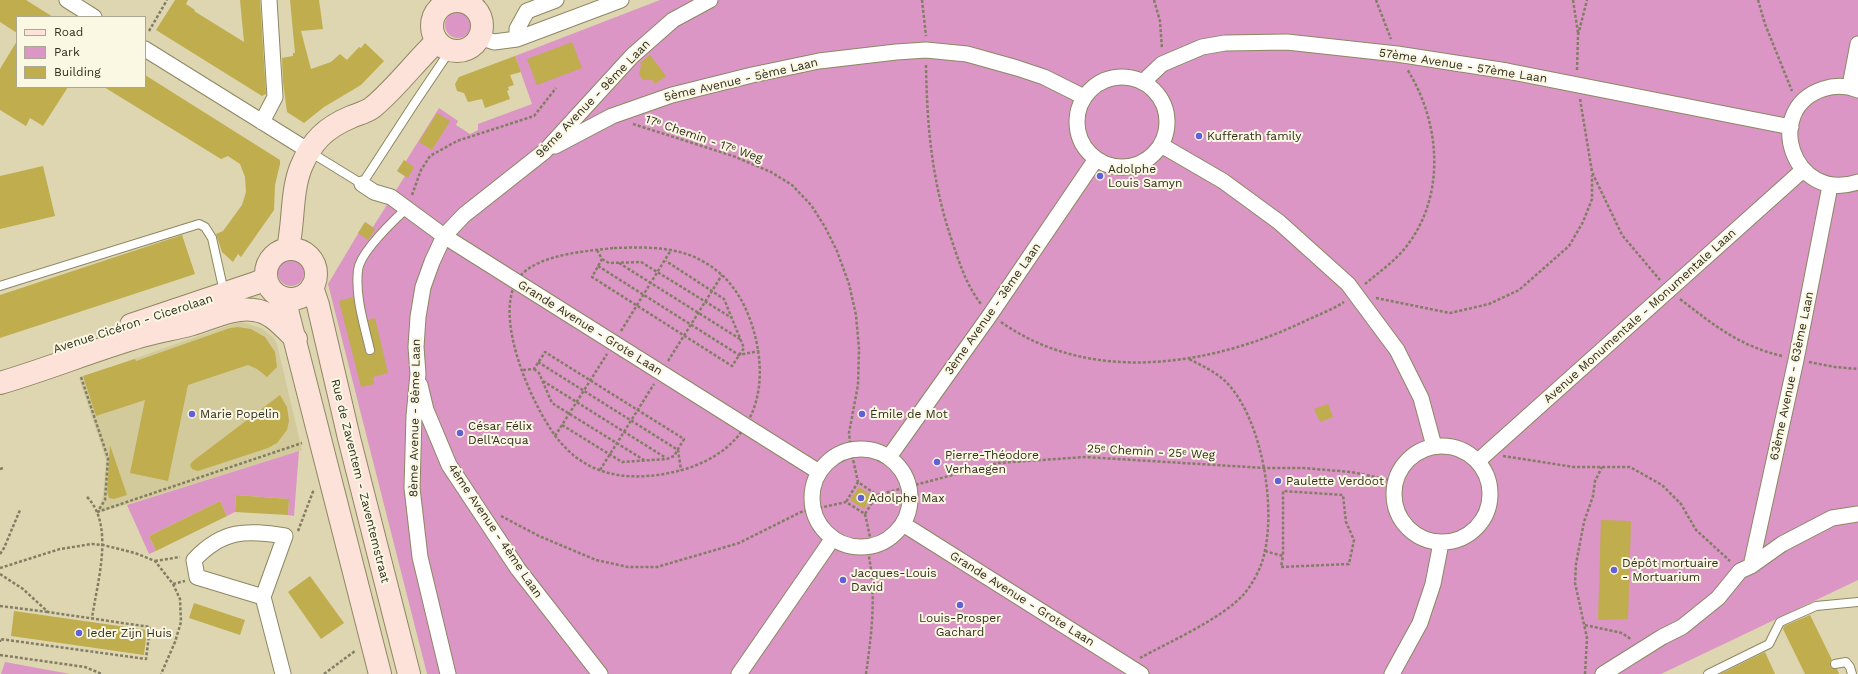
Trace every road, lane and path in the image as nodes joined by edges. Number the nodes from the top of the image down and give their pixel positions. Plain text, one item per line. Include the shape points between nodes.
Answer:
1 (67, 0) edge
2 (167, 0) edge
3 (269, 0) edge
4 (556, 0) edge
5 (621, 0) edge
6 (710, 0) edge
7 (922, 0) edge
8 (1154, 0) edge
9 (1376, 0) edge
10 (1573, 0) edge
11 (1587, 0) edge
12 (1758, 0) edge
13 (447, 1) edge
14 (478, 5) edge
15 (587, 6) edge
16 (92, 16) edge
17 (149, 31) dead end
18 (1578, 35) junction
19 (479, 37) junction
20 (517, 39) junction
21 (1858, 44) edge
22 (442, 45) junction
23 (146, 50) edge
24 (926, 50) junction
25 (1397, 54) junction
26 (1162, 64) junction
27 (1143, 82) junction
28 (1578, 86) junction
29 (556, 88) dead end
30 (1854, 88) edge
31 (1084, 97) junction
32 (1799, 107) junction
33 (612, 116) junction
34 (262, 122) junction
35 (1791, 127) junction
36 (1161, 145) junction
37 (309, 151) junction
38 (544, 151) junction
39 (1096, 159) junction
40 (1803, 170) junction
41 (1592, 172) junction
42 (1858, 182) edge
43 (362, 184) junction
44 (1830, 186) junction
45 (407, 208) junction
46 (444, 236) junction
47 (288, 248) junction
48 (597, 250) junction
49 (602, 259) junction
50 (666, 261) dead end
51 (618, 263) junction
52 (598, 266) junction
53 (516, 281) junction
54 (0, 286) edge
55 (312, 287) junction
56 (274, 289) junction
57 (1669, 290) junction
58 (1355, 293) junction
59 (224, 294) junction
60 (990, 314) junction
61 (732, 318) junction
62 (163, 330) junction
63 (296, 339) junction
64 (741, 340) junction
65 (370, 350) dead end
66 (759, 351) junction
67 (739, 355) junction
68 (1189, 358) junction
69 (1796, 360) junction
70 (538, 362) junction
71 (0, 369) edge
72 (534, 369) junction
73 (1858, 369) edge
74 (523, 370) junction
75 (418, 374) junction
76 (81, 377) dead end
77 (543, 381) junction
78 (0, 383) edge
79 (562, 424) dead end
80 (746, 426) junction
81 (303, 443) dead end
82 (1434, 446) junction
83 (678, 450) junction
84 (851, 450) junction
85 (889, 457) junction
86 (1483, 457) junction
87 (667, 459) junction
88 (644, 460) junction
89 (1602, 467) junction
90 (1264, 468) junction
91 (682, 470) junction
92 (819, 472) junction
93 (1395, 481) junction
94 (858, 482) junction
95 (316, 485) dead end
96 (909, 486) junction
97 (877, 495) junction
98 (87, 497) dead end
99 (846, 502) junction
100 (478, 507) junction
101 (813, 509) junction
102 (20, 510) dead end
103 (98, 512) junction
104 (865, 514) junction
105 (1858, 514) edge
106 (903, 524) junction
107 (299, 530) dead end
108 (833, 538) junction
109 (1441, 543) junction
110 (103, 545) junction
111 (870, 547) junction
112 (1265, 551) junction
113 (0, 554) edge
114 (200, 554) junction
115 (1283, 556) junction
116 (155, 562) junction
117 (0, 568) edge
118 (1746, 569) junction
119 (0, 574) edge
120 (263, 597) junction
121 (1858, 602) edge
122 (0, 606) edge
123 (48, 612) junction
124 (92, 618) junction
125 (1585, 625) junction
126 (0, 642) edge
127 (1647, 646) junction
128 (360, 647) dead end
129 (0, 655) edge
130 (1835, 664) dead end
131 (1126, 665) junction
132 (102, 674) edge
133 (161, 674) edge
134 (283, 674) edge
135 (324, 674) edge
136 (380, 674) edge
137 (409, 674) edge
138 (448, 674) edge
139 (600, 674) edge
140 (739, 674) edge
141 (866, 674) edge
142 (1141, 674) edge
143 (1392, 674) edge
144 (1585, 674) edge
145 (1603, 674) edge
146 (1708, 674) edge
147 (1852, 674) edge

1 - 16 street
2 - 17 path
3 - 34 street via 275,97
4 - 20 street via 527,11 517,29
5 - 15 street
6 - 38 street, 9ème Avenue - 9ème Laan via 673,20 632,56
7 - 24 path
8 - 26 path via 1163,41
9 - 25 path
10 - 18 path
11 - 18 path
12 - 32 path via 1765,24
13 - 14 main road via 461,0
13 - 22 main road via 440,6 432,19 433,35
14 - 19 main road via 482,28
15 - 20 street
18 - 28 path
19 - 20 street via 494,42
19 - 22 main road via 462,51
21 - 30 street
22 - 37 main road via 425,51 388,93 371,108 332,125
22 - 43 lane via 445,58
23 - 34 street
24 - 31 street, 5ème Avenue - 5ème Laan via 967,54 1017,68 1044,77
24 - 33 street, 5ème Avenue - 5ème Laan via 820,61 752,75 672,95
24 - 60 path via 928,130 944,217 961,269 975,296
25 - 26 street, 57ème Avenue - 57ème Laan via 1287,42 1225,43 1202,47
25 - 28 street, 57ème Avenue - 57ème Laan via 1507,71
25 - 58 path via 1411,76 1430,120 1435,168 1429,205 1405,248
26 - 27 street, 57ème Avenue - 57ème Laan
27 - 31 street via 1119,77 1106,80
27 - 36 street via 1157,92 1168,118 1167,132
28 - 35 street, 57ème Avenue - 57ème Laan
28 - 41 path
29 - 45 path via 534,116 457,141 430,156 421,170
30 - 32 street via 1833,86 1817,91
31 - 39 street via 1077,117 1079,138 1086,150
32 - 35 street via 1792,119
33 - 38 street, 5ème Avenue - 5ème Laan
33 - 84 path, 17ᵉ Chemin - 17ᵉ Weg via 733,156 771,172 792,185 811,205 826,227 837,251 849,284 856,315 859,349 858,384 850,433
34 - 37 street
35 - 40 street via 1791,146 1795,159
36 - 39 street via 1152,157 1139,165 1124,168 1109,166
36 - 58 street via 1223,181 1279,222
37 - 43 lane
37 - 47 main road via 300,168 295,189
38 - 46 street, 9ème Avenue - 9ème Laan via 464,215
39 - 60 street, 3ème Avenue - 3ème Laan
40 - 44 street via 1815,180
40 - 57 street, Avenue Monumentale - Monumentale Laan
41 - 57 path via 1622,235
41 - 58 path via 1592,199 1573,240 1519,290 1489,304 1450,313
42 - 44 street via 1847,186
43 - 45 street, Grande Avenue - Grote Laan via 374,192 391,197
44 - 69 street, 63ème Avenue - 63ème Laan
45 - 46 street, Grande Avenue - Grote Laan
45 - 65 lane via 385,228 362,259 358,269 358,292
46 - 53 street, Grande Avenue - Grote Laan
46 - 75 street, 8ème Avenue - 8ème Laan via 423,287 416,347
47 - 55 main road via 300,250 310,258 316,276
47 - 56 main road via 277,253 268,262 266,270
48 - 49 path
48 - 53 path via 544,260 527,269
48 - 66 path via 661,248 686,254 704,262 732,284 741,298
49 - 51 path via 609,263
49 - 52 path
50 - 61 path via 724,298
51 - 61 path via 641,262
51 - 64 path
52 - 67 path
52 - 67 path via 592,277 732,366
53 - 74 path via 509,304 510,321
53 - 80 street, Grande Avenue - Grote Laan
54 - 59 lane via 199,224 205,227 212,238
55 - 56 main road, Avenue Cicéron - Cicerolaan via 300,297
55 - 137 main road, Rue de Zaventem - Zaventemstraat
56 - 59 main road, Avenue Cicéron - Cicerolaan via 256,283
56 - 62 main road, Avenue Cicéron - Cicerolaan via 187,319
56 - 63 main road
57 - 69 path via 1728,335 1761,351
57 - 86 street, Avenue Monumentale - Monumentale Laan
58 - 68 path via 1343,303 1273,336 1233,349
58 - 82 street via 1397,350 1421,398
59 - 71 main road, Avenue Cicéron - Cicerolaan
60 - 68 path via 1021,336 1086,358 1114,362
60 - 85 street, 3ème Avenue - 3ème Laan
61 - 64 path
62 - 63 main road, Avenue Cicéron - Cicerolaan via 189,325 235,310 253,310 277,320
62 - 78 main road, Avenue Cicéron - Cicerolaan
63 - 136 main road
64 - 67 path via 744,348
66 - 67 path
66 - 80 path via 759,393
68 - 90 path via 1223,379 1244,407 1254,428
69 - 73 path
69 - 118 street, 63ème Avenue - 63ème Laan
70 - 72 path
70 - 83 path
70 - 83 path via 545,352 591,379 684,439
72 - 74 path
72 - 77 path via 540,373
74 - 91 path via 536,405 548,426 558,440 582,461 600,470 632,476
75 - 100 street, 4ème Avenue - 4ème Laan via 426,410 449,465
75 - 138 street, 8ème Avenue - 8ème Laan via 412,488 420,557
76 - 103 path via 108,458 105,500
77 - 87 path
77 - 88 path via 552,403
79 - 88 path via 622,462
80 - 91 path via 731,444 714,457
80 - 92 street, Grande Avenue - Grote Laan
81 - 103 path
82 - 86 street via 1451,446
82 - 93 street via 1410,457
83 - 87 path via 674,456
83 - 91 path
84 - 85 street via 864,448
84 - 92 street via 838,454
84 - 94 path, 17ᵉ Chemin - 17ᵉ Weg
85 - 96 street via 905,474
86 - 89 path via 1574,467
86 - 109 street via 1491,490 1485,516 1471,533 1457,540
87 - 88 path
89 - 118 path via 1630,467 1662,485 1681,504 1696,530
89 - 125 path via 1584,522 1576,564 1575,583
90 - 93 path, 25ᵉ Chemin - 25ᵉ Weg via 1351,472
90 - 96 path, 25ᵉ Chemin - 25ᵉ Weg via 1085,457 998,463
90 - 112 path via 1268,535
92 - 101 street via 814,483
93 - 109 street via 1396,510 1403,523 1413,533
94 - 97 path
94 - 99 path
95 - 107 path
96 - 97 path, 25ᵉ Chemin - 25ᵉ Weg
96 - 106 street via 910,505
97 - 104 path
98 - 103 path
99 - 101 path
99 - 104 path
100 - 101 path via 596,560 628,567 657,567 739,544 801,512
100 - 139 street, 4ème Avenue - 4ème Laan via 518,569
101 - 108 street via 820,526
102 - 113 path
103 - 110 path
104 - 111 path
105 - 118 street via 1832,518 1782,544
106 - 111 street via 884,542
106 - 131 street, Grande Avenue - Grote Laan
108 - 111 street via 849,546
108 - 140 street
109 - 143 street via 1433,584 1420,623
110 - 116 path via 135,553
110 - 117 path via 92,544 60,549
110 - 124 path
111 - 141 path via 874,595
112 - 115 path
112 - 131 path via 1254,579 1243,594 1227,608 1196,628
114 - 116 path
114 - 120 street via 194,560 197,577
114 - 120 street via 207,547 234,534 257,532 285,536
115 - 115 path via 1281,567 1349,564 1354,540 1346,522 1343,496 1283,491
116 - 133 path via 174,584 180,599 181,614 175,642
118 - 127 street via 1701,613 1682,627
119 - 123 path via 23,589
120 - 134 street
121 - 146 lane via 1816,606 1780,622 1769,644
122 - 123 path
123 - 124 path
124 - 126 path via 150,626 146,659 0,639
125 - 127 path via 1622,633
125 - 144 path
127 - 145 street
128 - 135 path
129 - 132 path via 85,667
130 - 147 lane via 1846,662
131 - 142 street, Grande Avenue - Grote Laan

